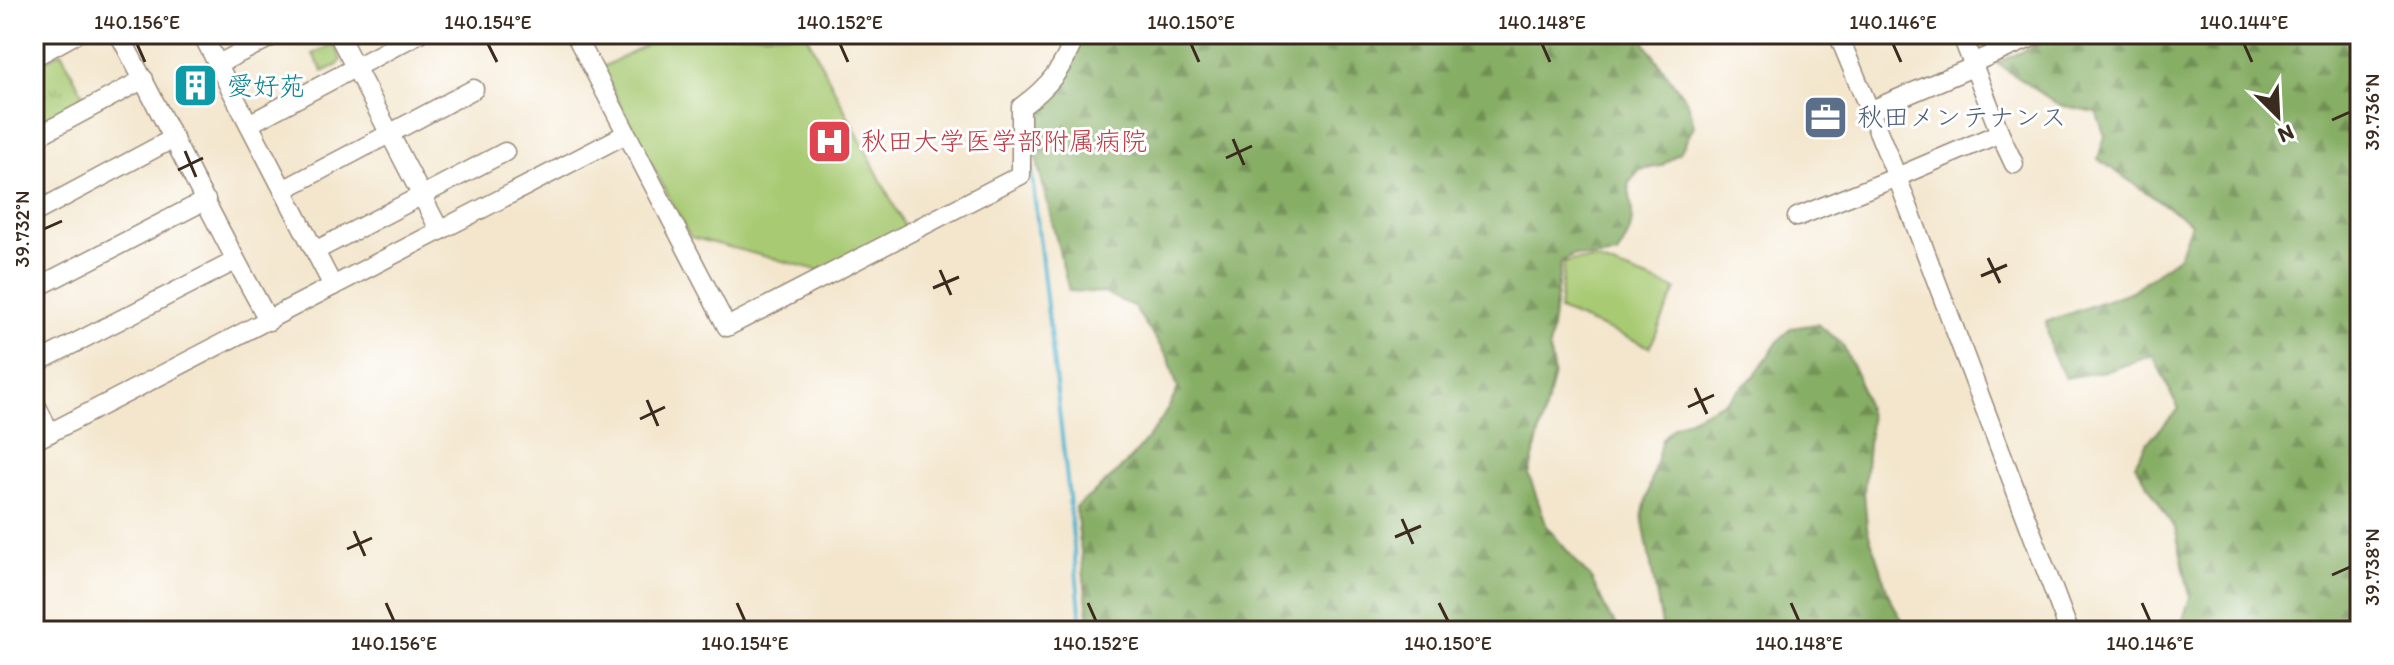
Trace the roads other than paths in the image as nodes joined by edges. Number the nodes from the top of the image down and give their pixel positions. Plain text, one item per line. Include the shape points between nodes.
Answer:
1 (76, 34) edge
2 (119, 34) edge
3 (202, 34) edge
4 (277, 34) edge
5 (338, 34) edge
6 (418, 34) edge
7 (575, 34) edge
8 (1076, 34) edge
9 (1838, 34) edge
10 (1961, 34) edge
11 (2036, 35) edge
12 (34, 57) edge
13 (218, 64) junction
14 (1972, 65) junction
15 (355, 67) junction
16 (144, 79) junction
17 (474, 89) dead end
18 (1869, 111) junction
19 (249, 124) junction
20 (1999, 132) junction
21 (389, 133) junction
22 (626, 134) junction
23 (34, 138) edge
24 (174, 138) junction
25 (505, 152) dead end
26 (2014, 164) dead end
27 (1897, 177) junction
28 (283, 190) junction
29 (421, 195) junction
30 (206, 200) junction
31 (34, 213) edge
32 (1797, 217) dead end
33 (440, 231) junction
34 (315, 251) junction
35 (235, 261) junction
36 (333, 286) junction
37 (34, 289) edge
38 (269, 321) junction
39 (34, 364) edge
40 (34, 401) edge
41 (42, 437) edge
42 (2069, 631) edge

1 - 12 street
2 - 16 street
3 - 13 street
4 - 13 street
5 - 15 street
6 - 15 street
7 - 22 street
8 - 22 street via 1064,64 1021,107 1021,175 727,327
9 - 18 street
10 - 14 street
11 - 14 street
13 - 19 street
14 - 18 street
14 - 20 street
15 - 19 street
15 - 21 street
16 - 23 street
16 - 24 street
17 - 21 street
18 - 27 street
19 - 28 street
20 - 26 street
20 - 27 street
21 - 28 street
21 - 29 street
22 - 33 street
24 - 30 street
24 - 31 street
25 - 29 street
27 - 32 street
27 - 42 street
28 - 34 street
29 - 33 street
29 - 34 street
30 - 35 street
30 - 37 street
33 - 36 street
34 - 36 street
35 - 38 street
35 - 39 street
36 - 38 street
38 - 41 street
40 - 41 street

